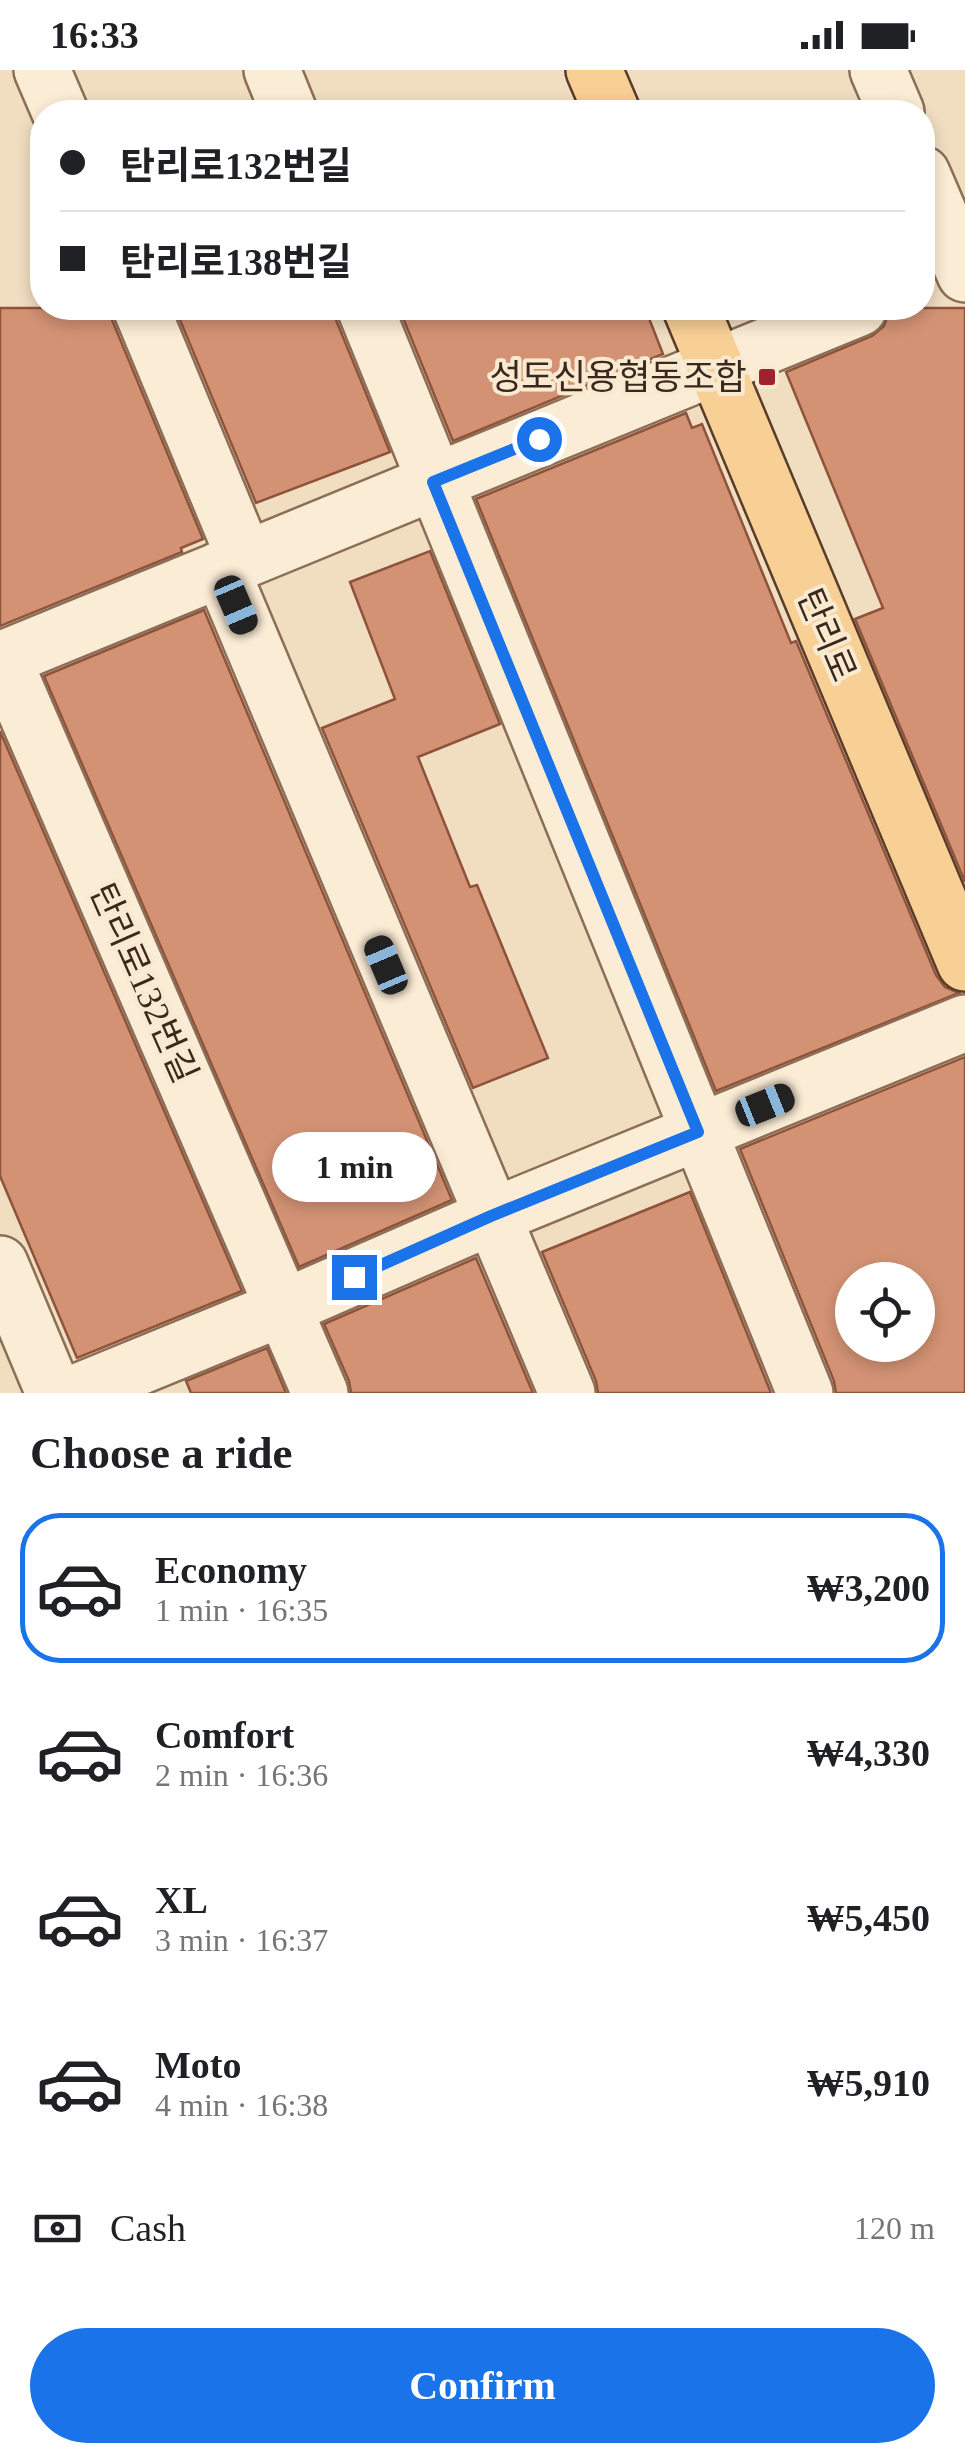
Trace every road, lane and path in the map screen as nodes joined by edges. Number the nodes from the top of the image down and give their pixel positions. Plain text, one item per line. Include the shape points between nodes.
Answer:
1 (42, 70) edge
2 (272, 70) edge
3 (594, 70) edge
4 (878, 70) edge
5 (55, 100) edge
6 (284, 100) edge
7 (607, 100) edge
8 (891, 100) edge
9 (935, 213) edge
10 (954, 271) edge
11 (145, 320) edge
12 (370, 320) edge
13 (696, 320) edge
14 (831, 320) edge
15 (715, 367) junction
16 (433, 482) junction
17 (233, 564) junction
18 (2, 660) edge
19 (965, 963) edge
20 (965, 1023) edge
21 (698, 1132) junction
22 (491, 1216) junction
23 (0, 1264) edge
24 (285, 1307) junction
25 (54, 1393) edge
26 (75, 1393) edge
27 (320, 1393) edge
28 (566, 1393) edge
29 (805, 1393) edge

1 - 5 street
2 - 6 street
3 - 7 main road
4 - 8 street
9 - 10 street
11 - 17 street
12 - 16 street
13 - 15 main road, 탄리로
14 - 15 street, 탄리로132번길
15 - 16 street, 탄리로132번길
15 - 19 main road, 탄리로
16 - 17 street, 탄리로132번길
16 - 21 street
17 - 18 street, 탄리로132번길
17 - 22 street
18 - 24 street, 탄리로132번길
20 - 21 street
21 - 22 street
21 - 29 street
22 - 24 street
22 - 28 street
23 - 25 street
24 - 26 street
24 - 27 street, 탄리로132번길

